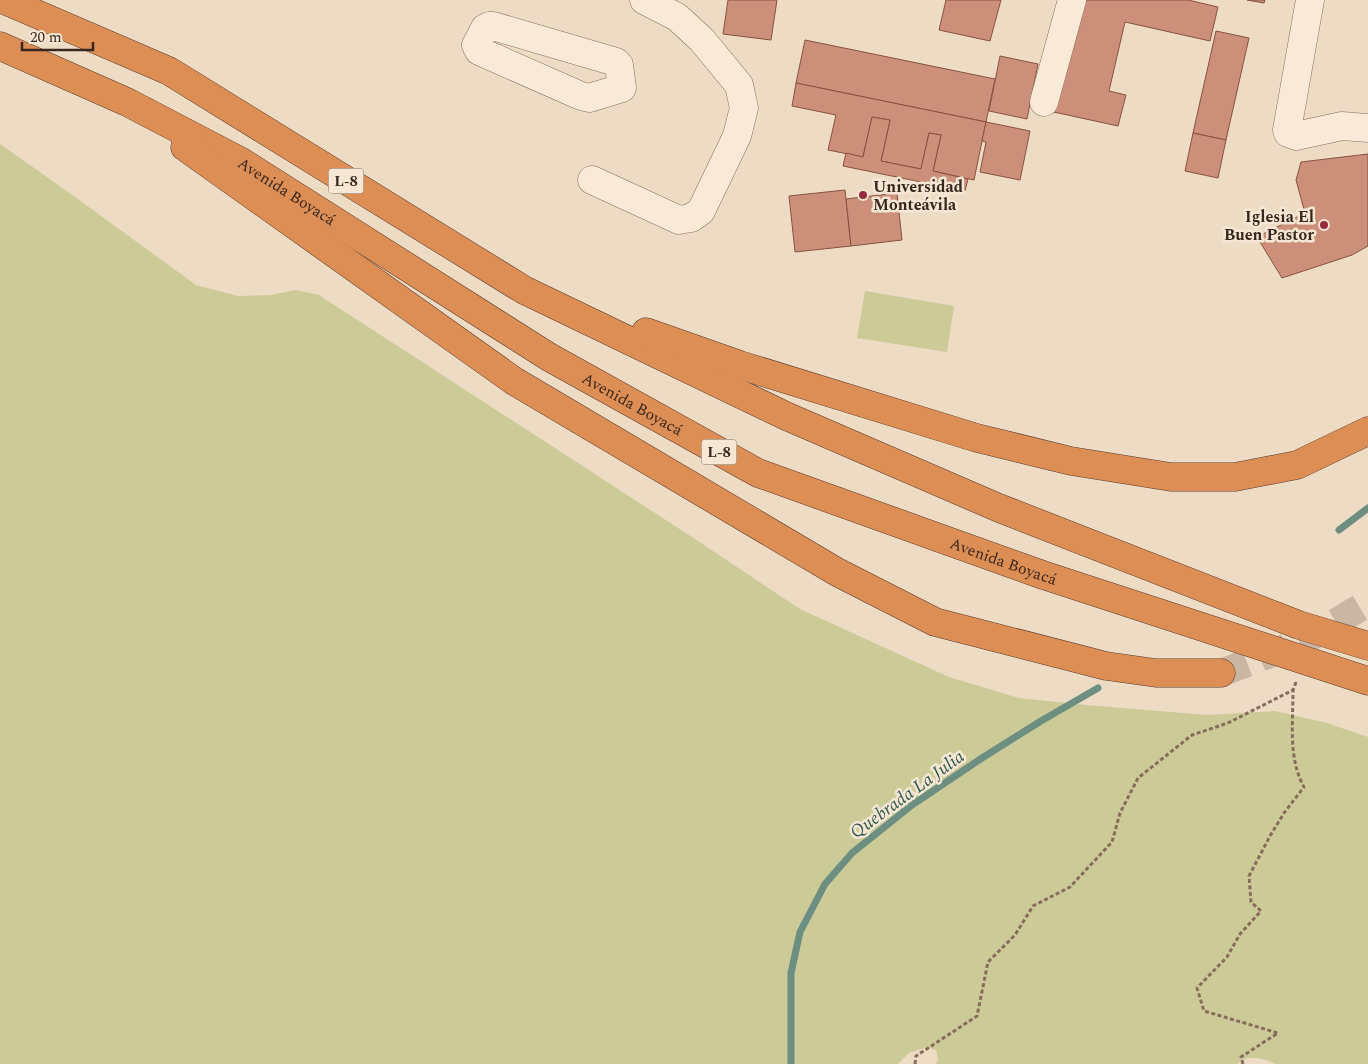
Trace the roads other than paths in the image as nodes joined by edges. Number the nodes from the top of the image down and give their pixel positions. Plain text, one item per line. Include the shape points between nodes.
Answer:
1 (4, 0) edge
2 (644, 0) edge
3 (1072, 0) edge
4 (1310, 0) edge
5 (0, 46) edge
6 (622, 88) joint
7 (127, 102) junction
8 (1044, 102) dead end
9 (1368, 128) edge
10 (592, 180) dead end
11 (524, 290) junction
12 (1368, 431) edge
13 (1368, 646) edge
14 (1221, 673) tunnel mouth
15 (1368, 681) edge

1 - 11 highway, L-8 via 169,71
2 - 10 lane via 677,16 702,40 738,85 744,108 737,136 702,211 691,218 679,220
3 - 8 lane
4 - 9 lane via 1288,133 1296,136 1342,126
5 - 7 highway, Avenida Boyacá / L-8
6 - 6 lane via 616,62 493,26 485,28 476,45 478,51 581,96 589,98
7 - 14 highway via 208,165 514,381 837,572 935,622 1106,666 1156,673
7 - 15 highway, Avenida Boyacá / L-8 via 240,161 549,357 758,473 1043,576
11 - 12 highway via 750,368 977,438 1071,460 1171,477 1235,477 1297,465
11 - 13 highway, L-8 via 786,416 999,508 1298,625

